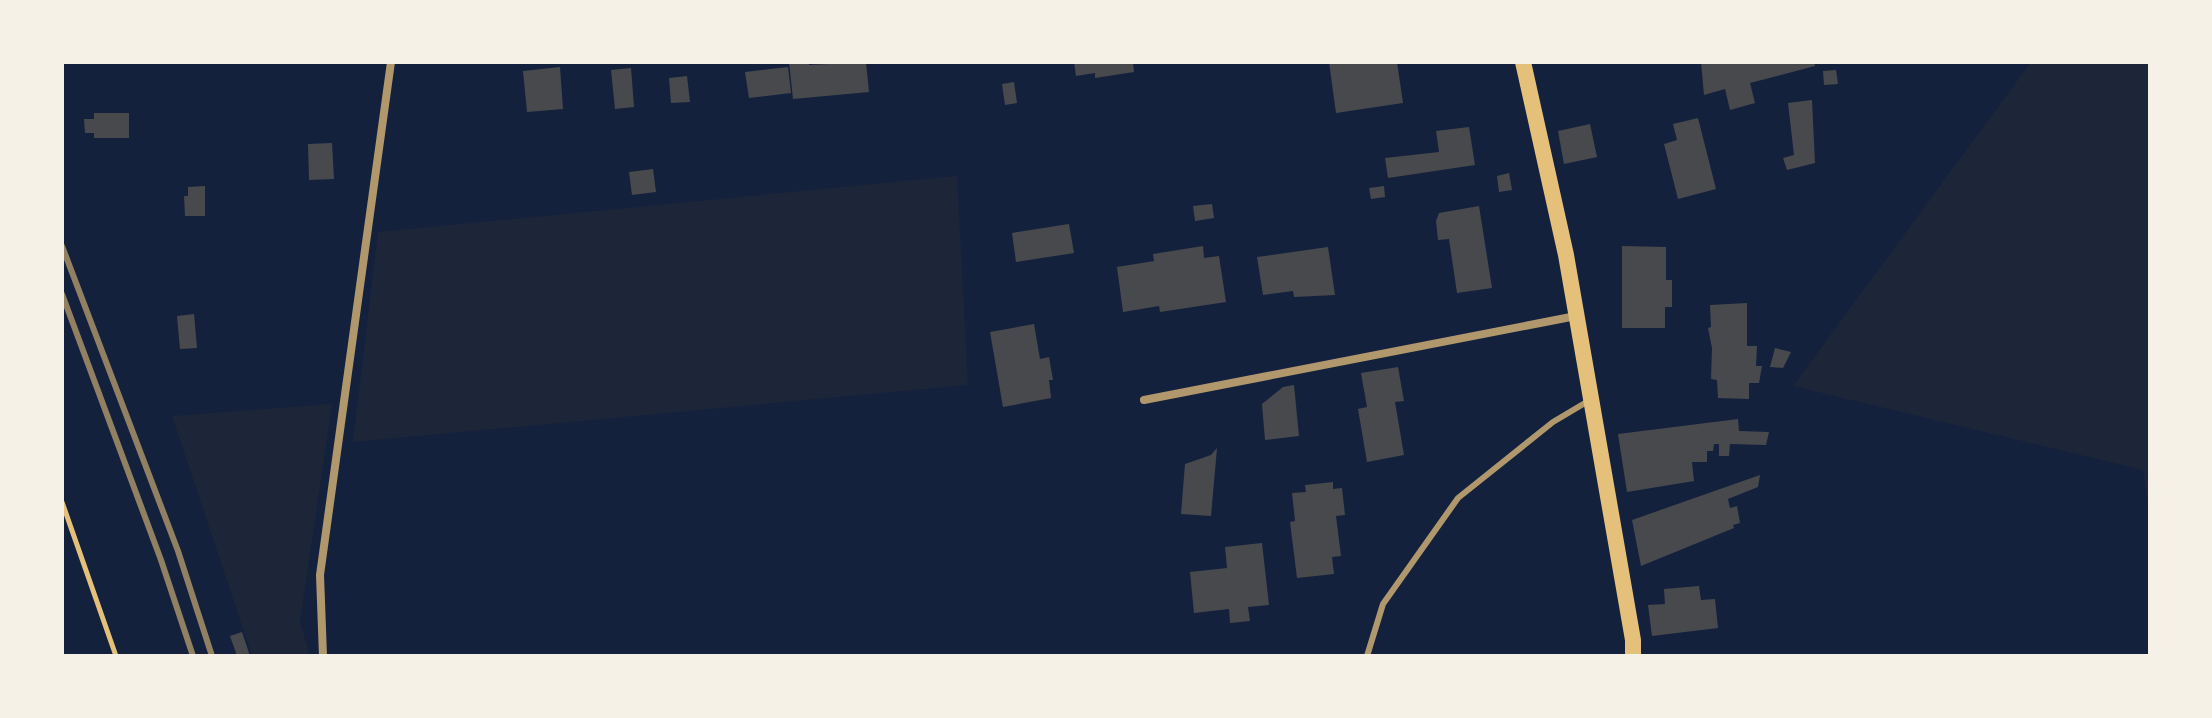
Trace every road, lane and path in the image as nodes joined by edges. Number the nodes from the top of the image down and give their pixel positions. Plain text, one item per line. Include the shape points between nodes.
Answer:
1 (391, 62) edge
2 (1523, 62) edge
3 (1576, 316) junction
4 (1144, 400) dead end
5 (1591, 400) junction
6 (62, 502) edge
7 (322, 655) edge
8 (116, 656) edge
9 (1367, 656) edge
10 (1633, 656) edge

1 - 7 street via 320,575
2 - 3 main road
3 - 4 street
3 - 5 main road
5 - 9 lane via 1553,422 1458,498 1383,604
5 - 10 main road
6 - 8 path

